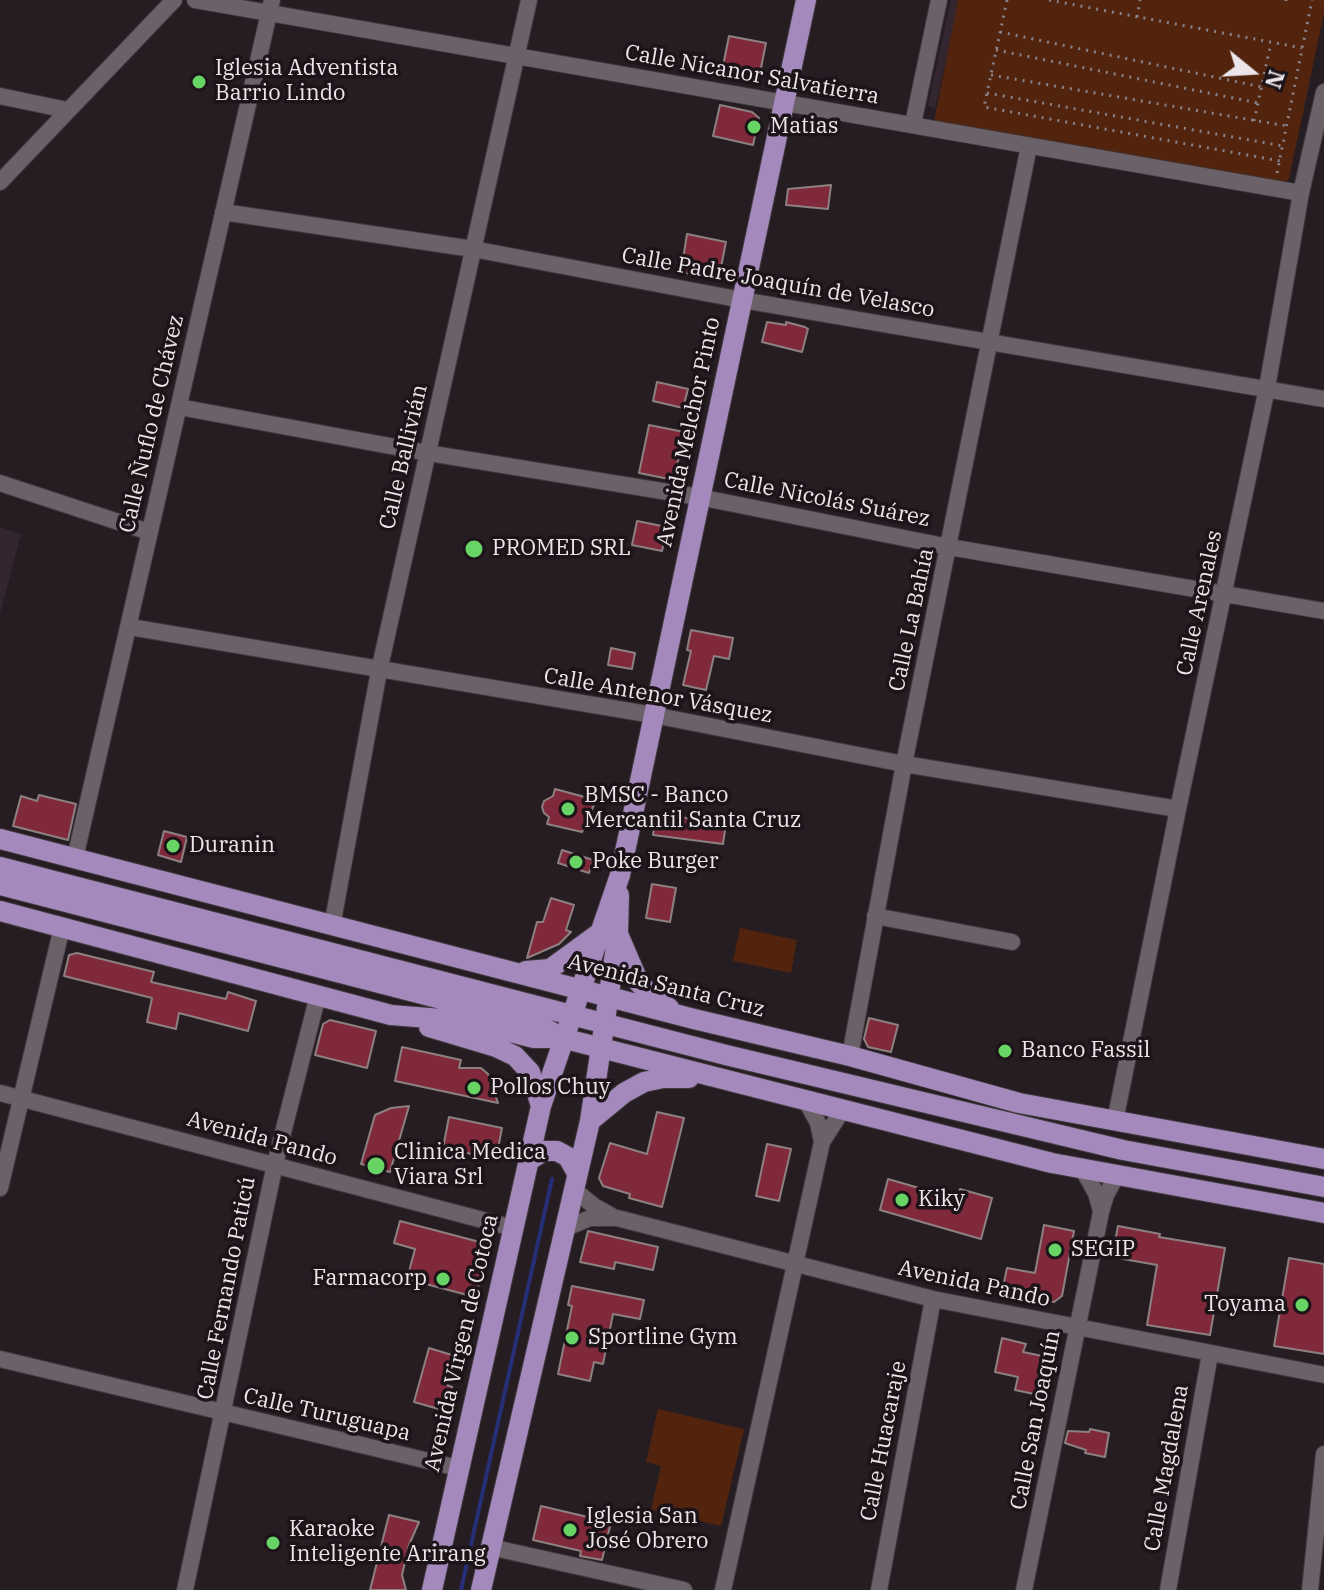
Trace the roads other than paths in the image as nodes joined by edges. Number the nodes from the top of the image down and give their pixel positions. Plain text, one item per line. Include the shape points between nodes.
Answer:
1 (174, 0) edge
2 (195, 0) edge
3 (529, 0) edge
4 (806, 0) edge
5 (939, 0) edge
6 (271, 6) edge
7 (517, 56) junction
8 (1324, 92) edge
9 (0, 96) edge
10 (784, 104) junction
11 (67, 110) junction
12 (913, 124) junction
13 (1029, 146) junction
14 (0, 182) edge
15 (1301, 193) junction
16 (223, 212) junction
17 (473, 249) junction
18 (742, 300) junction
19 (989, 342) junction
20 (1267, 388) junction
21 (1324, 399) edge
22 (179, 407) junction
23 (428, 453) junction
24 (0, 483) edge
25 (699, 497) junction
26 (149, 532) junction
27 (949, 547) junction
28 (1225, 594) junction
29 (1324, 611) edge
30 (130, 627) junction
31 (379, 671) junction
32 (653, 715) junction
33 (904, 764) junction
34 (1178, 809) junction
35 (0, 839) edge
36 (75, 858) junction
37 (4, 871) edge
38 (5, 912) edge
39 (875, 916) junction
40 (332, 926) junction
41 (62, 927) junction
42 (608, 933) junction
43 (1012, 942) dead end
44 (437, 953) junction
45 (502, 969) junction
46 (580, 989) junction
47 (318, 995) junction
48 (493, 995) junction
49 (609, 997) junction
50 (391, 1015) junction
51 (571, 1015) junction
52 (694, 1019) junction
53 (604, 1024) junction
54 (769, 1037) junction
55 (562, 1038) junction
56 (692, 1046) junction
57 (601, 1047) junction
58 (850, 1056) junction
59 (721, 1078) junction
60 (0, 1093) edge
61 (21, 1099) junction
62 (806, 1101) junction
63 (1019, 1103) junction
64 (541, 1106) junction
65 (843, 1109) junction
66 (590, 1121) junction
67 (1115, 1121) junction
68 (822, 1142) junction
69 (1171, 1157) junction
70 (1324, 1157) edge
71 (528, 1161) junction
72 (275, 1164) junction
73 (1083, 1170) junction
74 (1117, 1175) junction
75 (575, 1181) junction
76 (1324, 1187) edge
77 (0, 1188) edge
78 (1101, 1212) junction
79 (1324, 1213) edge
80 (617, 1218) junction
81 (513, 1228) junction
82 (564, 1229) junction
83 (795, 1263) junction
84 (933, 1299) junction
85 (1076, 1328) junction
86 (1210, 1354) junction
87 (0, 1359) edge
88 (1324, 1375) edge
89 (224, 1414) junction
90 (1324, 1454) edge
91 (458, 1468) junction
92 (490, 1547) junction
93 (185, 1590) edge
94 (432, 1590) edge
95 (481, 1590) edge
96 (684, 1590) edge
97 (723, 1590) edge
98 (879, 1590) edge
99 (1024, 1590) edge
100 (1168, 1590) edge
101 (1310, 1590) edge

1 - 11 street
2 - 6 street, Calle Nicanor Salvatierra
3 - 7 street, Calle Ballivián
4 - 10 main road, Avenida Melchor Pinto
5 - 12 street
6 - 7 street, Calle Nicanor Salvatierra
6 - 16 street, Calle Ñuflo de Chávez
7 - 10 street, Calle Nicanor Salvatierra
7 - 17 street, Calle Ballivián
8 - 15 street, Calle Arenales
9 - 11 street
10 - 12 street, Calle Nicanor Salvatierra
10 - 18 main road, Avenida Melchor Pinto
11 - 14 street
12 - 13 street, Calle Nicanor Salvatierra
13 - 15 street, Calle Nicanor Salvatierra
13 - 19 street, Calle La Bahía
15 - 20 street, Calle Arenales
16 - 17 street, Calle Padre Joaquín de Velasco
16 - 22 street, Calle Ñuflo de Chávez
17 - 18 street, Calle Padre Joaquín de Velasco
17 - 23 street, Calle Ballivián
18 - 19 street, Calle Padre Joaquín de Velasco
18 - 25 main road, Avenida Melchor Pinto
19 - 20 street, Calle Padre Joaquín de Velasco
19 - 27 street, Calle La Bahía
20 - 21 street, Calle Padre Joaquín de Velasco
20 - 28 street, Calle Arenales
22 - 23 street, Calle Nicolás Suárez
22 - 26 street, Calle Ñuflo de Chávez
23 - 25 street, Calle Nicolás Suárez
23 - 31 street, Calle Ballivián
24 - 26 street
25 - 27 street, Calle Nicolás Suárez
25 - 32 main road, Avenida Melchor Pinto
26 - 30 street, Calle Ñuflo de Chávez
27 - 28 street, Calle Nicolás Suárez
27 - 33 street, Calle La Bahía
28 - 29 street, Calle Nicolás Suárez
28 - 34 street, Calle Arenales
30 - 31 street, Calle Antenor Vásquez
30 - 36 street, Calle Ñuflo de Chávez
31 - 32 street, Calle Antenor Vásquez
31 - 40 street, Calle Ballivián
32 - 33 street, Calle Antenor Vásquez
32 - 42 main road, Avenida Melchor Pinto
33 - 34 street, Calle Antenor Vásquez
33 - 39 street, Calle La Bahía
34 - 67 street, Calle Arenales
35 - 36 main road, Avenida Santa Cruz
36 - 40 main road, Avenida Santa Cruz
37 - 48 main road
37 - 55 main road via 538,1024
38 - 41 main road
39 - 43 street
39 - 58 street, Calle La Bahía
40 - 44 main road, Avenida Santa Cruz
41 - 47 main road
41 - 61 street
42 - 45 main road via 550,969
42 - 46 main road, Avenida Melchor Pinto
42 - 49 main road, Avenida Melchor Pinto
42 - 52 main road via 653,997
44 - 45 main road, Avenida Santa Cruz
44 - 48 main road
45 - 46 main road, Avenida Santa Cruz
46 - 49 main road, Avenida Santa Cruz
46 - 51 main road, Avenida Melchor Pinto
47 - 50 main road
47 - 72 street, Calle Fernando Paticú
48 - 51 main road
49 - 52 main road, Avenida Santa Cruz
49 - 53 main road, Avenida Melchor Pinto
50 - 55 main road via 467,1021 534,1038
50 - 64 main road via 515,1056 530,1072
51 - 53 main road
51 - 55 main road, Avenida Virgen de Cotoca
52 - 54 main road, Avenida Santa Cruz
53 - 56 main road
53 - 57 main road
54 - 56 main road
54 - 58 main road, Avenida Santa Cruz
55 - 57 main road
55 - 64 main road, Avenida Virgen de Cotoca
56 - 69 main road via 1123,1150
57 - 59 main road
57 - 66 main road
58 - 63 main road, Avenida Santa Cruz
59 - 62 main road
59 - 66 main road via 644,1082
60 - 61 street, Avenida Pando
61 - 72 street, Avenida Pando
61 - 77 street
62 - 65 main road
62 - 68 street
63 - 67 main road, Avenida Santa Cruz
63 - 69 main road
64 - 71 main road, Avenida Virgen de Cotoca
65 - 68 street
65 - 73 main road
66 - 75 main road
67 - 70 main road, Avenida Santa Cruz
68 - 83 street
69 - 76 main road
71 - 75 main road via 544,1151 557,1151 572,1161
71 - 81 main road, Avenida Virgen de Cotoca
72 - 81 street, Avenida Pando
72 - 89 street, Calle Fernando Paticú
73 - 74 main road
73 - 78 street
74 - 78 street, Calle San Joaquín
74 - 79 main road
75 - 80 street, Avenida Pando via 594,1206
75 - 82 main road
78 - 85 street, Calle San Joaquín
80 - 82 street, Avenida Pando via 590,1218
80 - 83 street, Avenida Pando
81 - 91 main road, Avenida Virgen de Cotoca
82 - 92 main road
83 - 84 street, Avenida Pando
83 - 97 street
84 - 85 street, Avenida Pando
84 - 98 street, Calle Huacaraje
85 - 86 street, Avenida Pando
85 - 99 street, Calle San Joaquín
86 - 88 street, Avenida Pando
86 - 100 street, Calle Magdalena
87 - 89 street, Calle Turuguapa
89 - 91 street, Calle Turuguapa
89 - 93 street, Calle Fernando Paticú
90 - 101 street
91 - 94 main road, Avenida Virgen de Cotoca
92 - 95 main road
92 - 96 street

